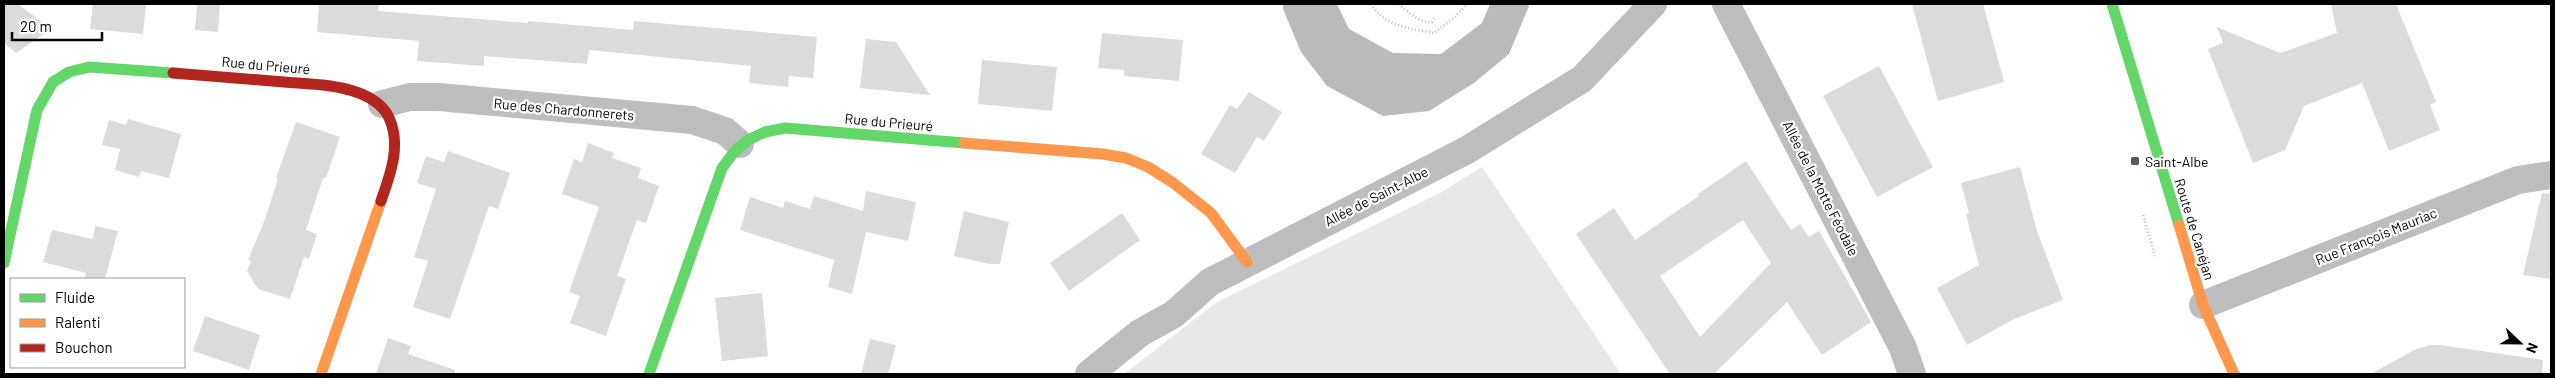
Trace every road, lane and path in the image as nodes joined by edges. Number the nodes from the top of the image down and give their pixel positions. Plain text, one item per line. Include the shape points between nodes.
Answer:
1 (1371, 4) edge
2 (1399, 4) edge
3 (1467, 4) edge
4 (1653, 4) edge
5 (1726, 4) edge
6 (2112, 4) edge
7 (1435, 17) dead end
8 (382, 104) junction
9 (740, 144) junction
10 (2551, 175) edge
11 (1247, 262) junction
12 (4, 263) edge
13 (2203, 305) junction
14 (321, 374) edge
15 (650, 374) edge
16 (1089, 374) edge
17 (1912, 374) edge
18 (2234, 374) edge

1 - 3 path via 1388,21 1434,33
2 - 7 path via 1426,22 1432,22
4 - 11 street, Allée de Saint-Albe via 1582,79 1467,150
5 - 17 street, Allée de la Motte Féodale via 1903,348
6 - 13 street, Route de Canéjan
8 - 9 street, Rue des Chardonnerets via 410,98 439,97 692,120 725,131
8 - 12 street, Rue du Prieuré via 354,91 325,85 101,67 82,67 66,72 44,91 37,110
8 - 14 street via 395,130 392,166
9 - 11 street, Rue du Prieuré via 759,133 785,128 1126,158 1172,182 1211,213
9 - 15 street, Rue du Prieuré via 722,168
10 - 13 street, Rue François Mauriac via 2518,180
11 - 16 street, Allée de Saint-Albe via 1210,282 1174,314 1140,333
13 - 18 street, Route de Canéjan

